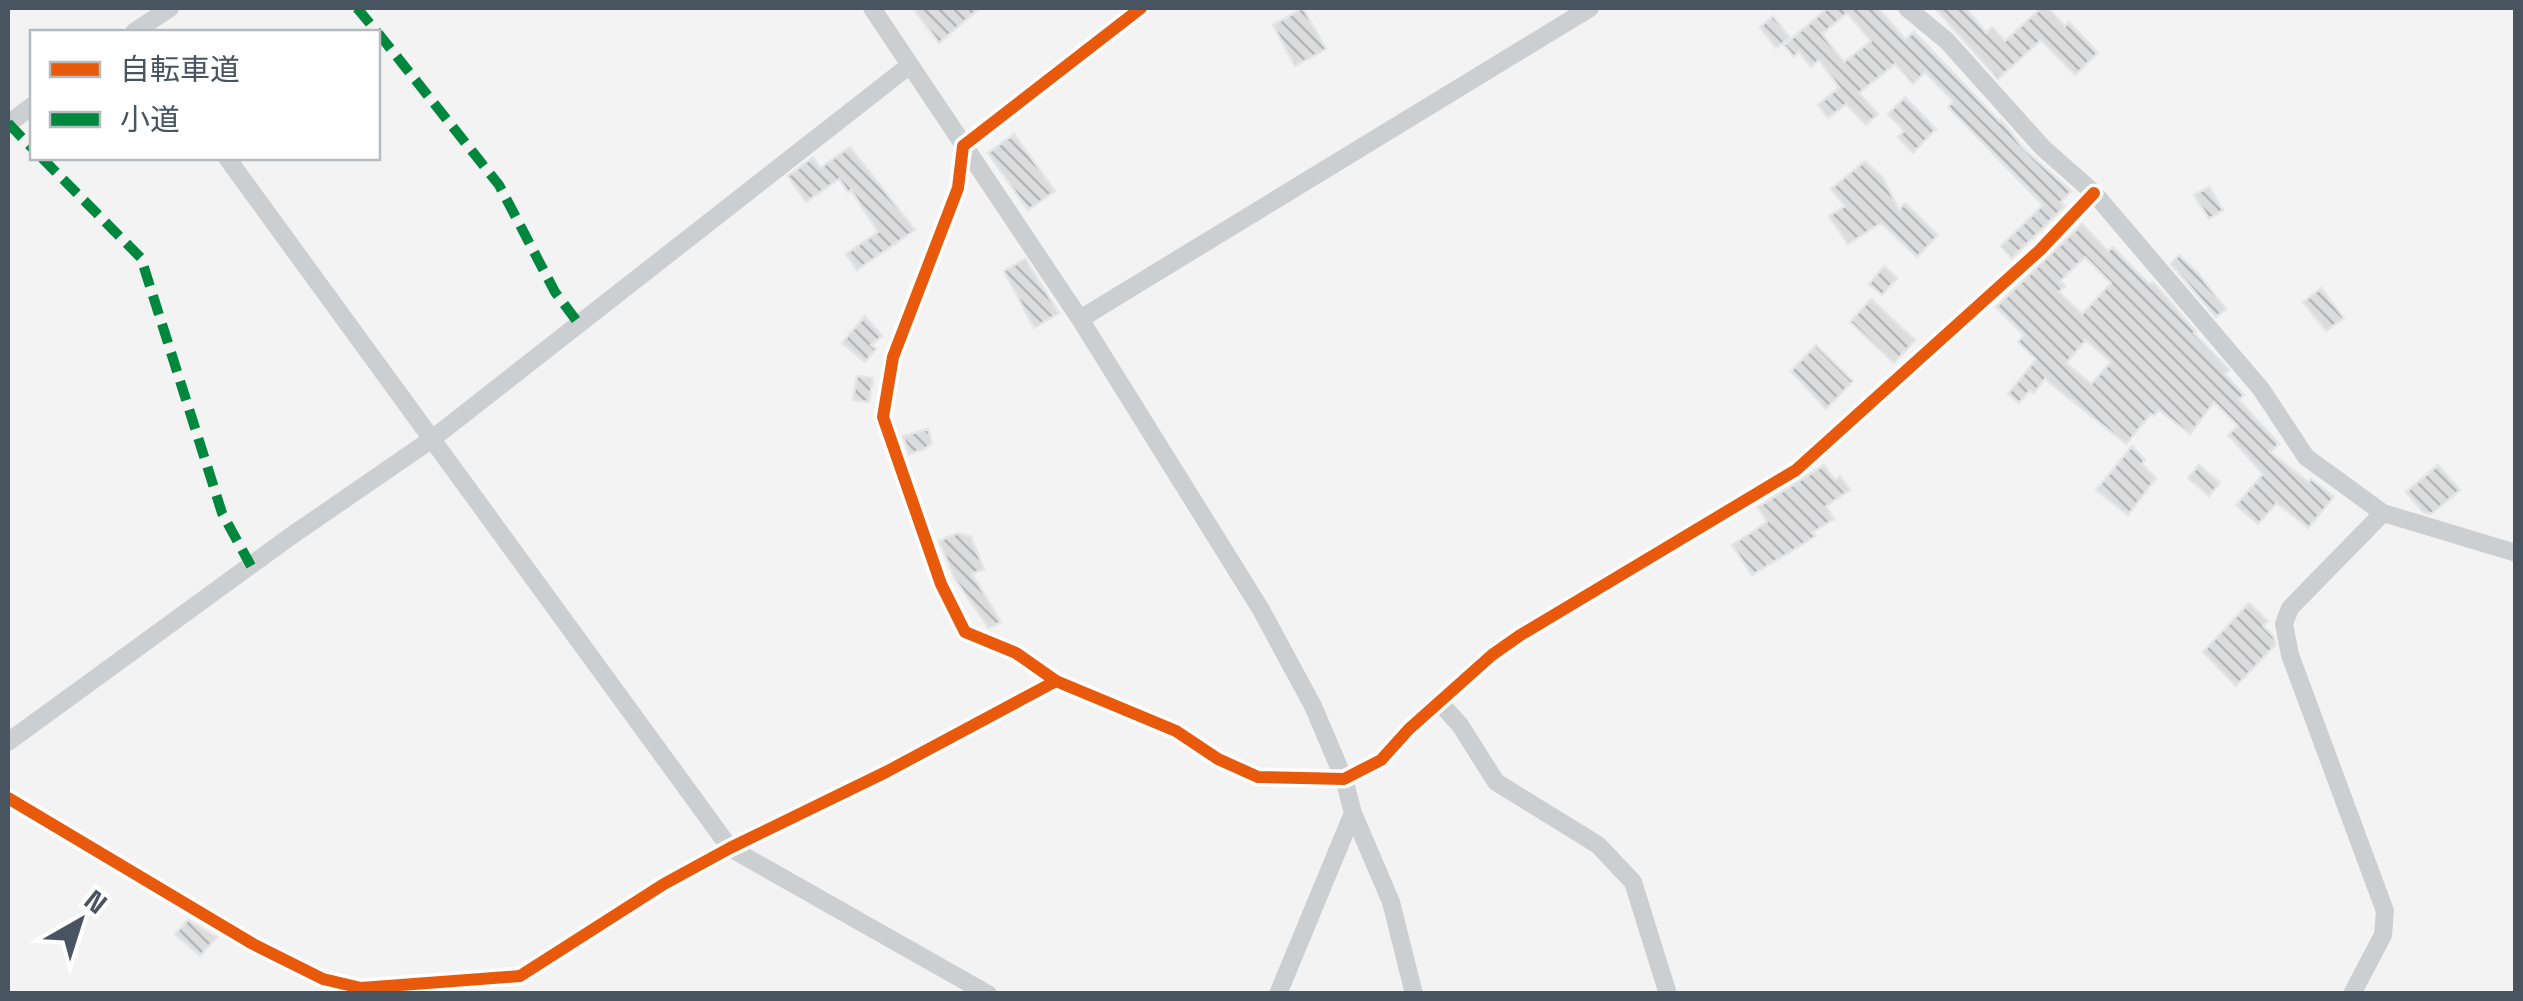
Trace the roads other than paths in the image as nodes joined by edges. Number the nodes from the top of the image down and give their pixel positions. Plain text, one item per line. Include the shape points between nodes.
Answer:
1 (170, 8) edge
2 (872, 8) edge
3 (1141, 8) edge
4 (1590, 8) edge
5 (1907, 8) edge
6 (138, 30) edge
7 (910, 65) junction
8 (30, 108) edge
9 (8, 124) edge
10 (963, 146) junction
11 (228, 160) edge
12 (2094, 193) junction
13 (1080, 318) junction
14 (432, 439) junction
15 (2383, 514) junction
16 (2516, 553) edge
17 (1056, 681) junction
18 (1440, 702) junction
19 (8, 742) edge
20 (1344, 779) junction
21 (8, 798) edge
22 (1353, 813) junction
23 (730, 848) junction
24 (988, 994) edge
25 (1278, 994) edge
26 (1414, 994) edge
27 (1668, 994) edge
28 (2352, 994) edge

1 - 6 street
2 - 7 street
3 - 10 street
4 - 13 street
5 - 12 street
7 - 10 street
7 - 14 street
8 - 9 street
10 - 13 street
10 - 17 street via 958,188 893,358 883,417 941,584 965,632 1016,653
11 - 14 street
12 - 15 street via 2261,389 2306,456
12 - 18 street via 1796,470 1519,636
13 - 20 street via 1260,608
14 - 19 street
14 - 23 street
15 - 16 street
15 - 28 street via 2290,608 2284,624 2385,911 2383,935
17 - 20 street via 1258,776
17 - 23 street
18 - 20 street via 1381,760
18 - 27 street via 1496,782 1598,845 1633,882
20 - 22 street
21 - 23 street via 253,944 323,979 361,988 520,976
22 - 25 street
22 - 26 street via 1391,902
23 - 24 street

